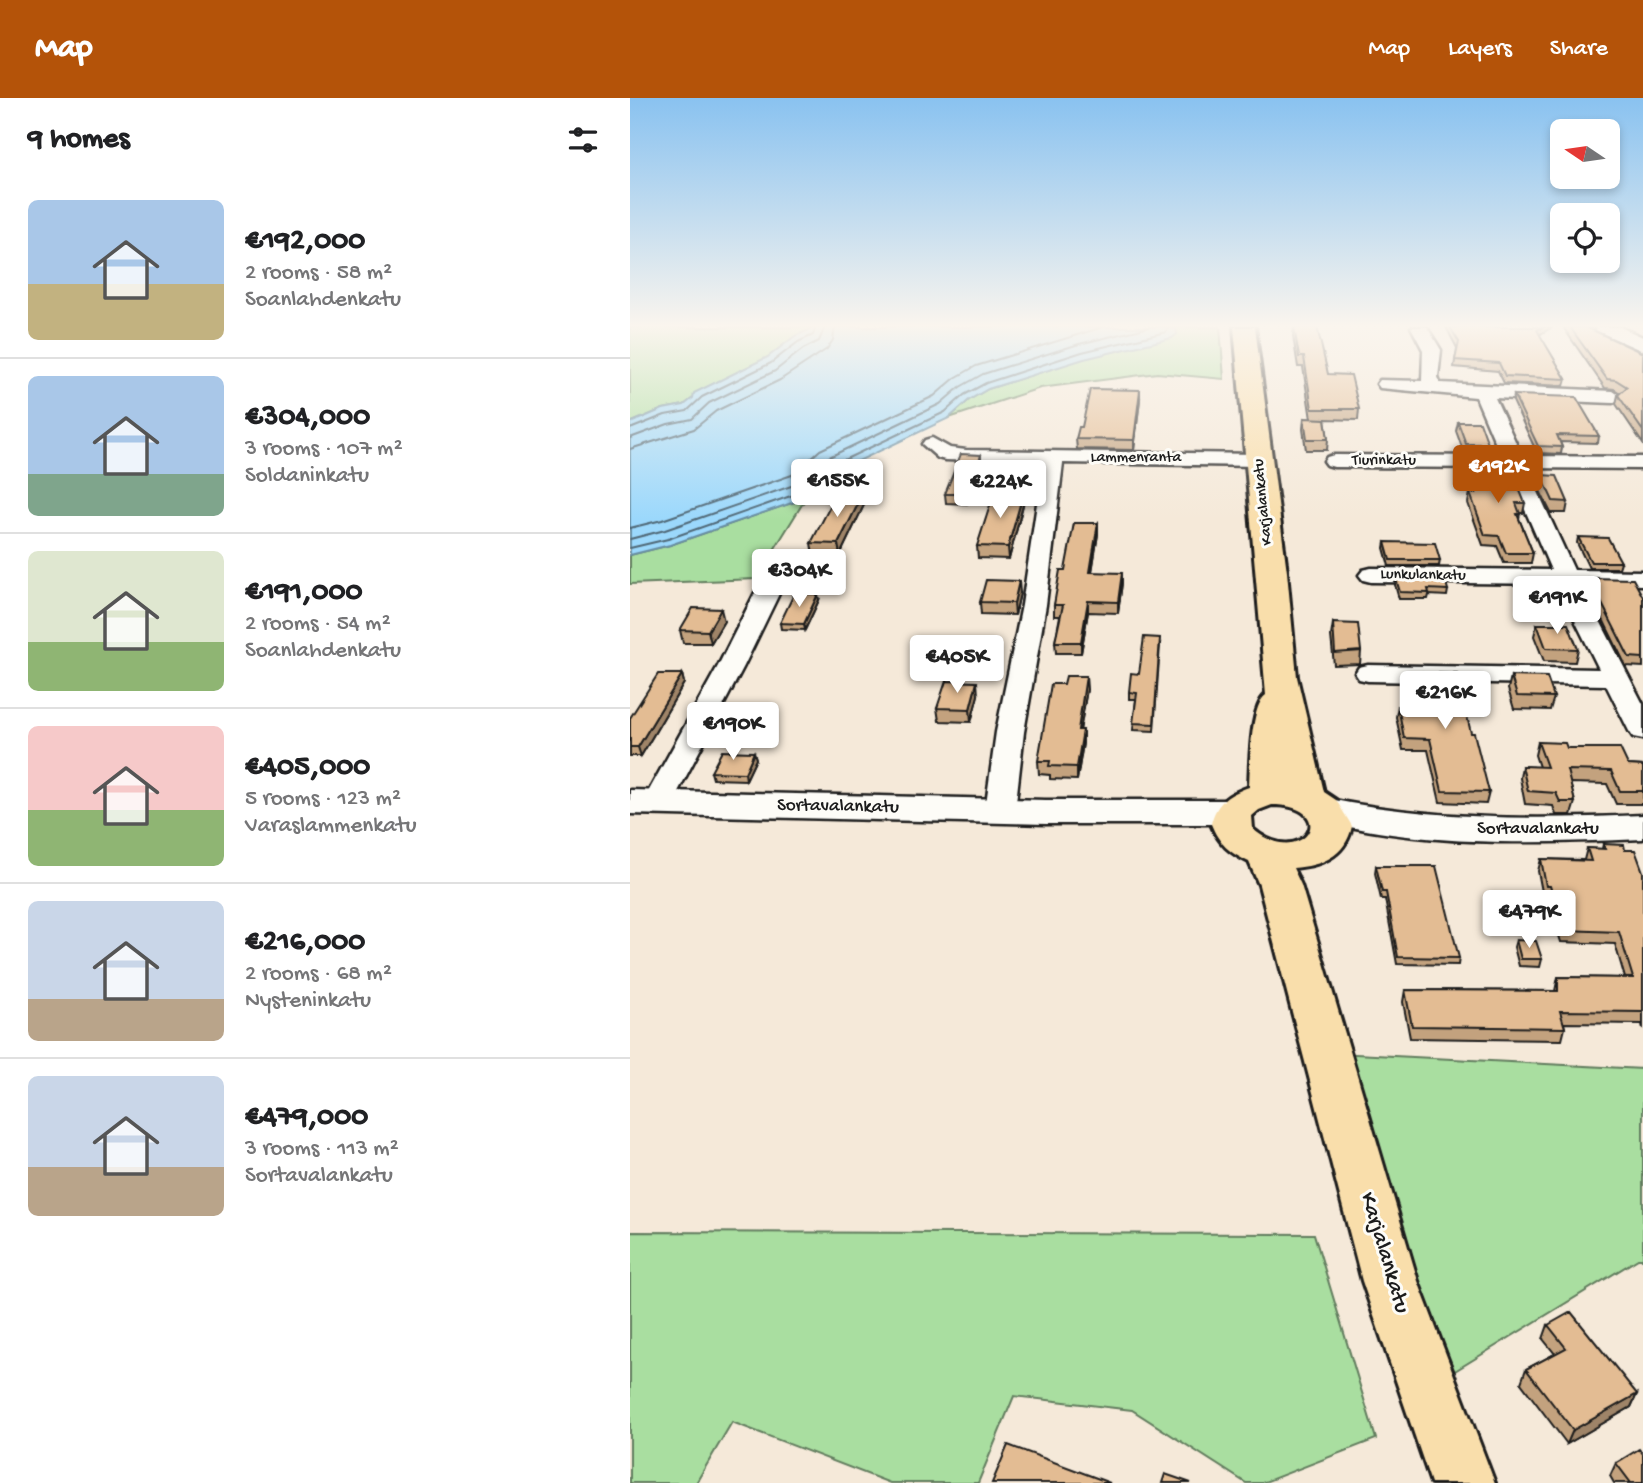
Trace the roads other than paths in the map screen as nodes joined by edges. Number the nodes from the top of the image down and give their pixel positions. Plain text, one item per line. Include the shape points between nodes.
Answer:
1 (1251, 392) edge
2 (1478, 392) edge
3 (1483, 392) junction
4 (1613, 397) dead end
5 (932, 444) dead end
6 (1054, 458) junction
7 (1259, 460) junction
8 (1334, 461) dead end
9 (1515, 462) junction
10 (1643, 463) edge
11 (781, 565) dead end
12 (1371, 575) dead end
13 (1566, 578) junction
14 (1643, 578) edge
15 (1368, 673) dead end
16 (1615, 677) junction
17 (1643, 731) edge
18 (644, 803) edge
19 (1000, 811) junction
20 (1307, 819) junction
21 (1643, 827) edge
22 (1245, 835) junction
23 (1316, 1019) junction
24 (1463, 1483) edge

1 - 7 main road, Karjalankatu
2 - 3 street
3 - 4 street
3 - 9 street
5 - 6 street, Lammenranta via 945,454
6 - 7 street, Lammenranta
6 - 19 street
7 - 20 main road, Karjalankatu via 1280,677
8 - 9 street, Tiurinkatu
9 - 10 street, Tiurinkatu
9 - 13 street
11 - 18 street via 731,666
12 - 13 street, Lunkulankatu
13 - 14 street, Lunkulankatu
13 - 16 street
15 - 16 street
16 - 17 street
18 - 19 street, Sortavalankatu
19 - 22 street, Sortavalankatu
20 - 21 street, Sortavalankatu via 1363,841 1433,829
20 - 22 main road via 1281,857
20 - 22 main road via 1253,796 1241,803
20 - 23 main road, Karjalankatu
22 - 23 main road, Karjalankatu via 1280,885
23 - 24 main road, Karjalankatu via 1390,1281

